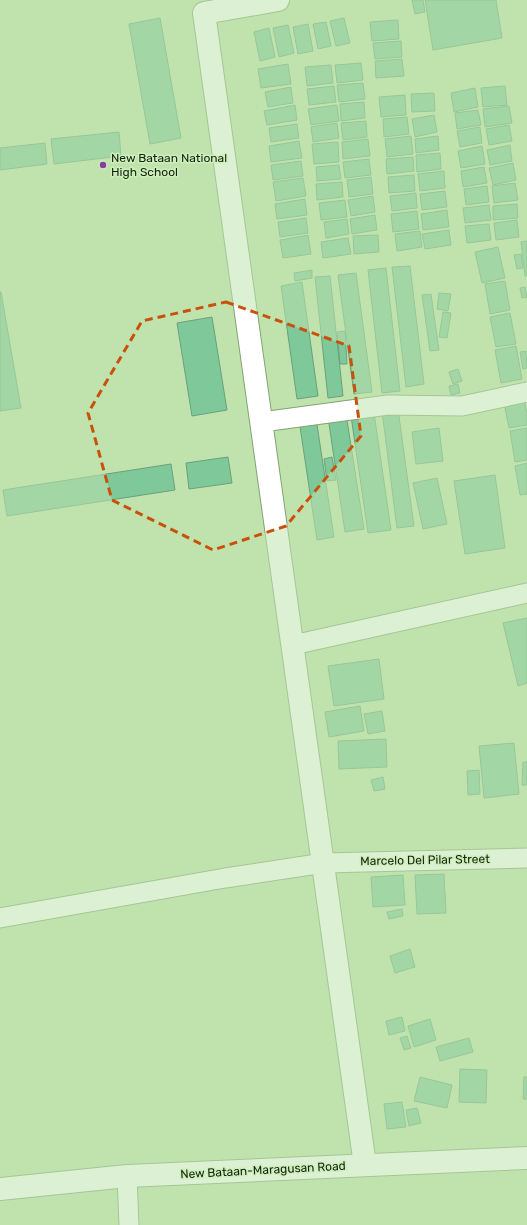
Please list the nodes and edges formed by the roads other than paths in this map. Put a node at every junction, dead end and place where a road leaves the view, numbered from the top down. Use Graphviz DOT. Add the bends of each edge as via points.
graph roads {
  1 [pos="278,0"];
  2 [pos="203,6"];
  3 [pos="527,392"];
  4 [pos="262,422"];
  5 [pos="527,593"];
  6 [pos="293,645"];
  7 [pos="527,858"];
  8 [pos="324,863"];
  9 [pos="0,918"];
  10 [pos="527,1158"];
  11 [pos="365,1165"];
  12 [pos="127,1176"];
  13 [pos="0,1189"];
  14 [pos="129,1225"];
  1 -- 2 [label="street"];
  2 -- 4 [label="street"];
  3 -- 4 [label="street" via="462,406 388,405"];
  4 -- 6 [label="street"];
  5 -- 6 [label="street"];
  6 -- 8 [label="street"];
  7 -- 8 [label="street, Marcelo Del Pilar Street"];
  8 -- 9 [label="street, Marcelo Del Pilar Street"];
  8 -- 11 [label="street"];
  10 -- 11 [label="street, New Bataan-Maragusan Road"];
  11 -- 12 [label="street, New Bataan-Maragusan Road"];
  12 -- 13 [label="street, New Bataan-Maragusan Road"];
  12 -- 14 [label="street"];
}
